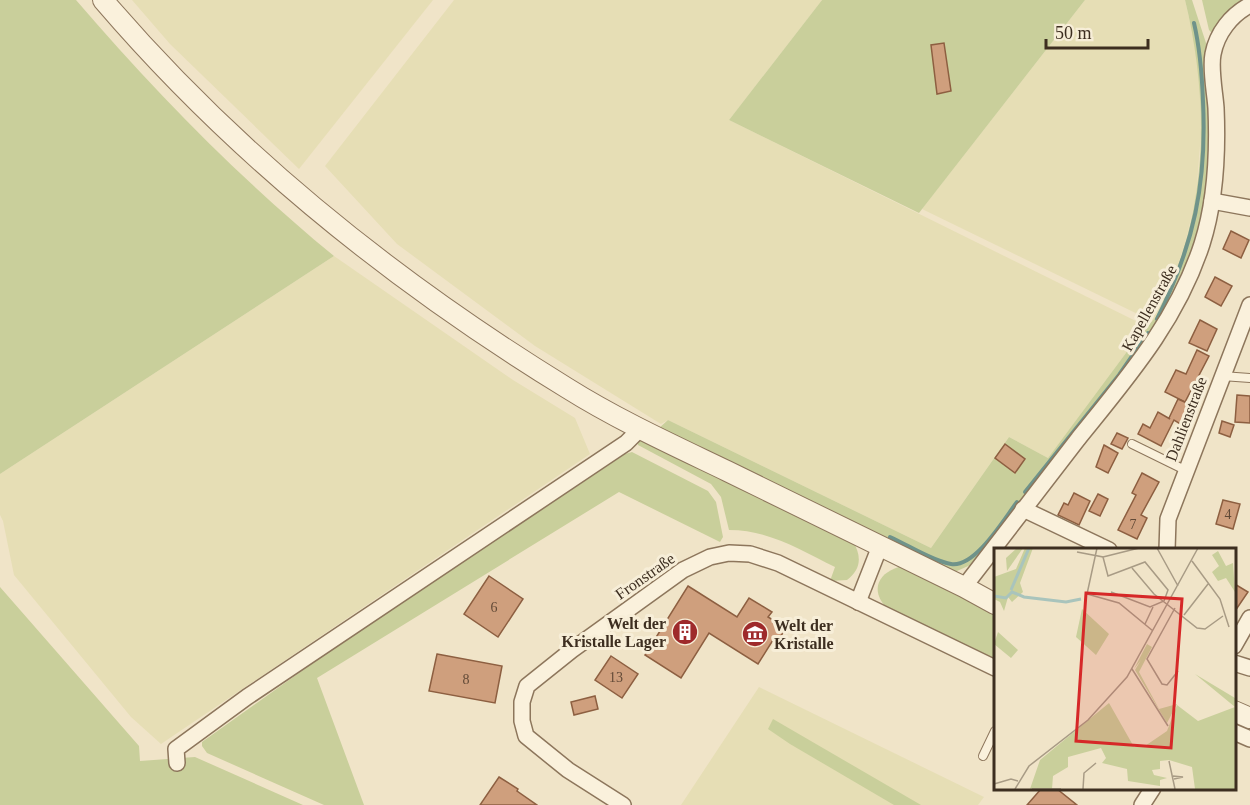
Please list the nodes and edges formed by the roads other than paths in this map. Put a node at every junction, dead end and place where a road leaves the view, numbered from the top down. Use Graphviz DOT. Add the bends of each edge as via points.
graph roads {
  1 [pos="103,0"];
  2 [pos="1250,5"];
  3 [pos="1212,201"];
  4 [pos="1250,208"];
  5 [pos="1250,305"];
  6 [pos="1222,376"];
  7 [pos="1250,378"];
  8 [pos="640,429"];
  9 [pos="1132,444"];
  10 [pos="1185,470"];
  11 [pos="1023,509"];
  12 [pos="880,546"];
  13 [pos="1105,548"];
  14 [pos="1167,548"];
  15 [pos="964,587"];
  16 [pos="858,602"];
  17 [pos="994,603"];
  18 [pos="1250,618"];
  19 [pos="1235,643"];
  20 [pos="1235,664"];
  21 [pos="994,668"];
  22 [pos="1250,668"];
  23 [pos="1235,712"];
  24 [pos="1250,718"];
  25 [pos="994,733"];
  26 [pos="1235,733"];
  27 [pos="1250,739"];
  28 [pos="984,756"];
  29 [pos="177,763"];
  30 [pos="1152,790"];
  31 [pos="623,805"];
  32 [pos="1142,805"];
  1 -- 8 [label="street" via="186,90 273,171 379,259 568,389"];
  2 -- 3 [label="street, Kapellenstraße" via="1231,18 1219,36 1213,56 1217,158"];
  3 -- 4 [label="street"];
  3 -- 11 [label="street, Kapellenstraße" via="1187,283 1161,331"];
  5 -- 6 [label="street, Dahlienstraße"];
  6 -- 7 [label="lane"];
  6 -- 10 [label="street, Dahlienstraße"];
  8 -- 12 [label="street"];
  8 -- 29 [label="street" via="626,443 187,739 176,749"];
  9 -- 10 [label="lane"];
  10 -- 14 [label="street, Dahlienstraße" via="1168,519"];
  11 -- 13 [label="street"];
  11 -- 15 [label="street, Kapellenstraße"];
  12 -- 15 [label="street"];
  12 -- 16 [label="street"];
  15 -- 17 [label="street"];
  16 -- 21 [label="street, Fronstraße"];
  16 -- 31 [label="street, Fronstraße" via="750,554 710,557 683,570 527,686 522,702 526,736 568,770"];
  18 -- 19 [label="street"];
  20 -- 22 [label="street"];
  23 -- 24 [label="street"];
  25 -- 28 [label="lane"];
  26 -- 27 [label="street"];
  30 -- 32 [label="street"];
}
